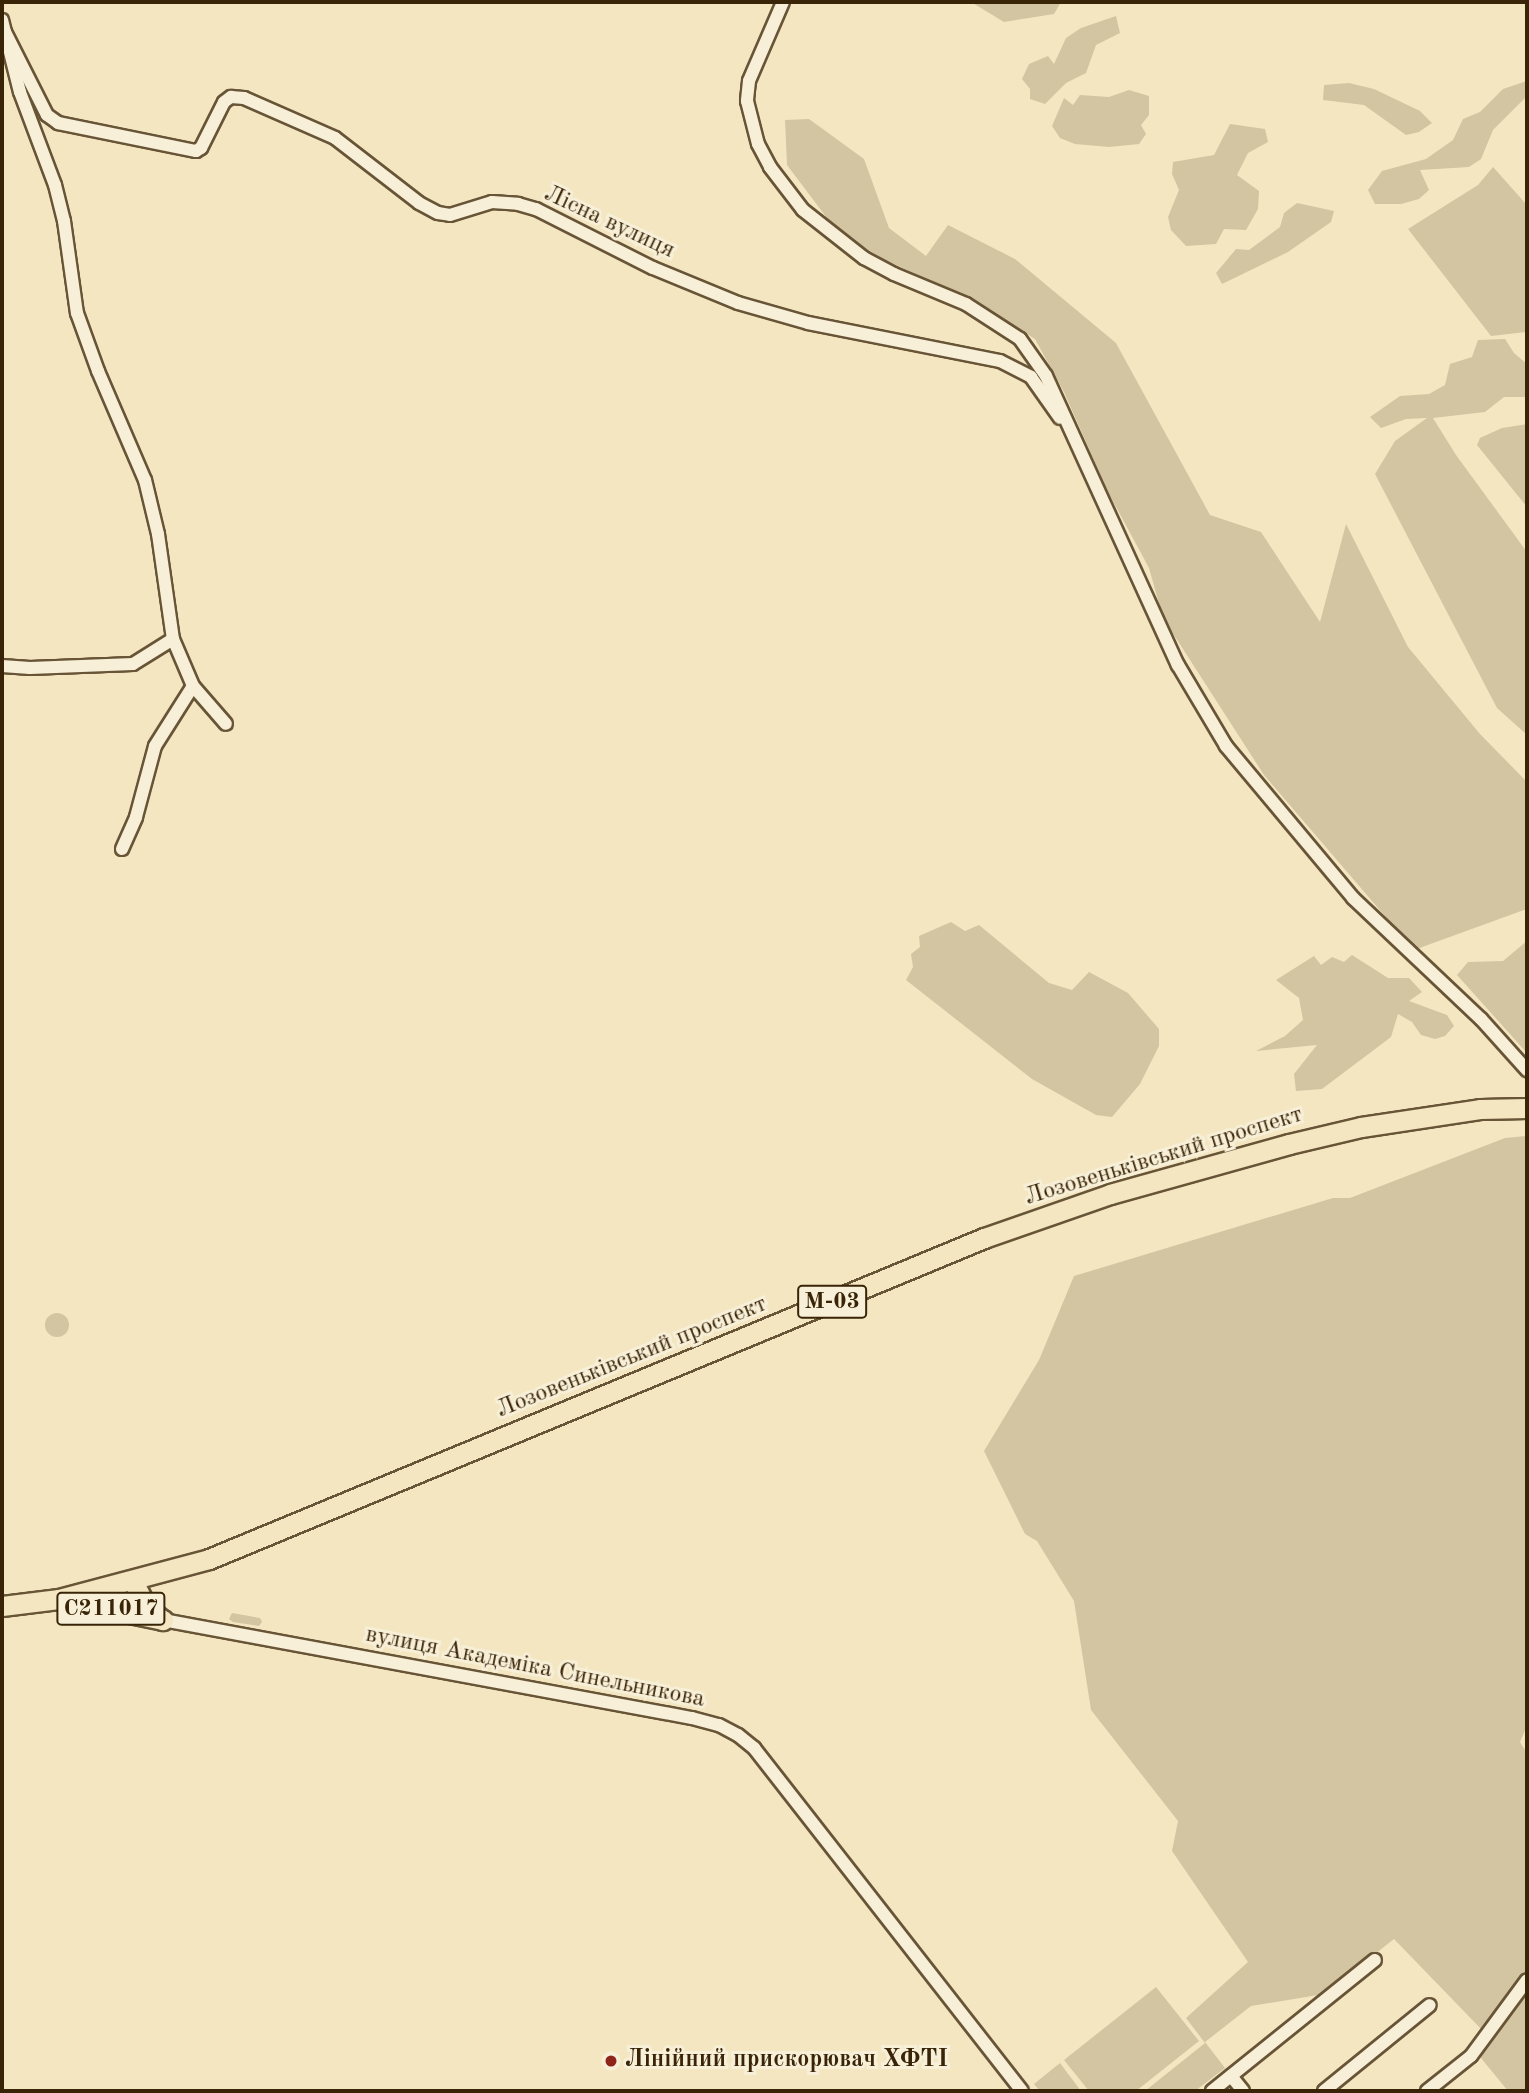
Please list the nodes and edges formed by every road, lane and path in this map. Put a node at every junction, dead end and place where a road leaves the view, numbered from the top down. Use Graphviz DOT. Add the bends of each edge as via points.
graph roads {
  1 [pos="783,2"];
  2 [pos="4,26"];
  3 [pos="1068,426"];
  4 [pos="173,639"];
  5 [pos="2,666"];
  6 [pos="193,686"];
  7 [pos="226,724"];
  8 [pos="122,849"];
  9 [pos="1527,1070"];
  10 [pos="1527,1108"];
  11 [pos="160,1574"];
  12 [pos="134,1581"];
  13 [pos="2,1598"];
  14 [pos="59,1599"];
  15 [pos="25,1604"];
  16 [pos="2,1606"];
  17 [pos="163,1620"];
  18 [pos="1375,1960"];
  19 [pos="1527,1980"];
  20 [pos="1430,2005"];
  21 [pos="1231,2076"];
  22 [pos="1022,2091"];
  23 [pos="1212,2091"];
  24 [pos="1243,2091"];
  25 [pos="1324,2091"];
  26 [pos="1427,2091"];
  1 -- 3 [label="street" via="749,81 747,101 758,144 770,167 803,210 834,236 894,274 966,304 1020,339 1046,376"];
  2 -- 3 [label="street, Лісна вулиця" via="47,115 58,123 196,151 224,102 231,97 244,98 335,138 419,203 438,212 450,215 492,202 536,209 653,268 738,303 808,323 1021,369"];
  2 -- 4 [label="street" via="20,92 61,209 77,313 145,480"];
  3 -- 9 [label="street" via="1178,665 1226,746 1353,898 1481,1019"];
  4 -- 5 [label="street" via="133,664"];
  4 -- 6 [label="street"];
  6 -- 7 [label="street"];
  6 -- 8 [label="street" via="155,746 136,817"];
  10 -- 11 [label="highway, Лозовеньківський проспект / М-03" via="1361,1127 1110,1194 984,1238 209,1559"];
  11 -- 12 [label="highway, Лозовеньківський проспект / М-03"];
  11 -- 17 [label="highway" via="152,1599"];
  12 -- 14 [label="highway, Лозовеньківський проспект / М-03"];
  12 -- 17 [label="highway" via="146,1607"];
  13 -- 15 [label="highway, С211017"];
  14 -- 15 [label="highway, Лозовеньківський проспект / М-03"];
  14 -- 17 [label="highway, С211017"];
  15 -- 16 [label="highway, Лозовеньківський проспект / М-03"];
  17 -- 22 [label="street, вулиця Академіка Синельникова / С211017" via="692,1718 738,1735 754,1748"];
  18 -- 21 [label="street"];
  19 -- 26 [label="street" via="1471,2056"];
  20 -- 25 [label="street"];
  21 -- 23 [label="street"];
  21 -- 24 [label="street"];
}
